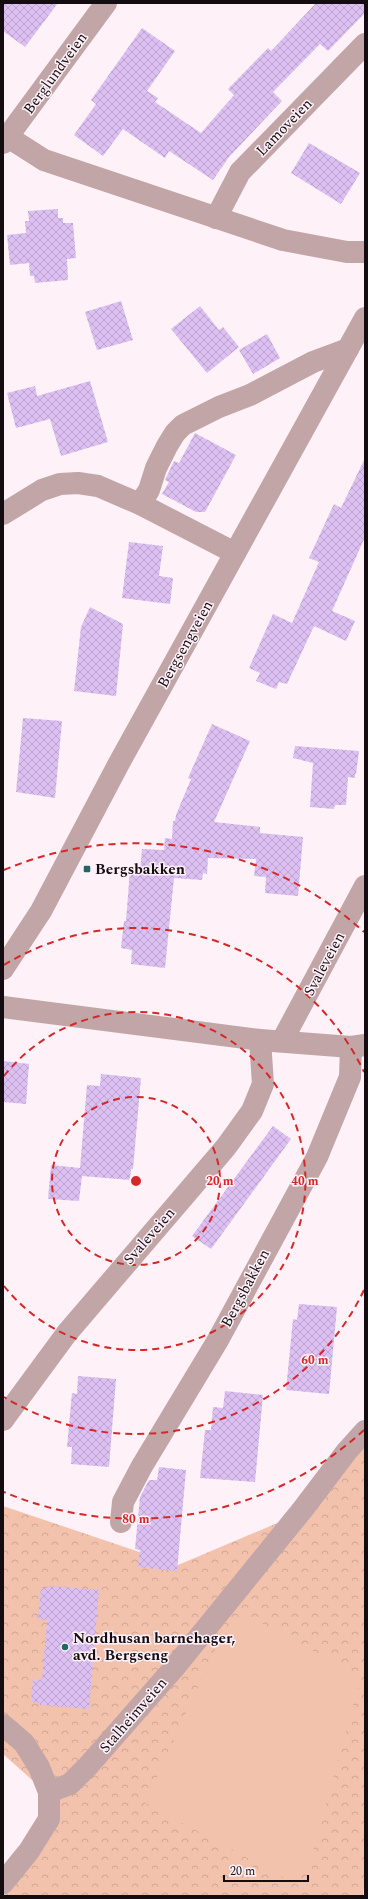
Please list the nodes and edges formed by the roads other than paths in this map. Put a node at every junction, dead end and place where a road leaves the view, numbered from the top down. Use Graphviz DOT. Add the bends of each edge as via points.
graph roads {
  1 [pos="106,3"];
  2 [pos="365,44"];
  3 [pos="5,140"];
  4 [pos="216,218"];
  5 [pos="365,252"];
  6 [pos="365,318"];
  7 [pos="348,349"];
  8 [pos="140,504"];
  9 [pos="3,514"];
  10 [pos="234,553"];
  11 [pos="365,886"];
  12 [pos="3,969"];
  13 [pos="3,1007"];
  14 [pos="260,1040"];
  15 [pos="282,1041"];
  16 [pos="358,1046"];
  17 [pos="3,1420"];
  18 [pos="365,1431"];
  19 [pos="121,1522"];
  20 [pos="3,1725"];
  21 [pos="49,1792"];
  22 [pos="3,1884"];
  1 -- 3 [label="street, Berglundveien"];
  2 -- 4 [label="street, Lamoveien" via="240,172"];
  3 -- 4 [label="street" via="44,160"];
  4 -- 5 [label="street" via="283,240 347,252"];
  6 -- 7 [label="street, Bergsengveien"];
  7 -- 8 [label="street" via="314,362 250,395 183,425 167,446 149,490"];
  7 -- 10 [label="street, Bergsengveien"];
  8 -- 9 [label="street" via="98,486 60,484 42,490"];
  8 -- 10 [label="street"];
  10 -- 12 [label="street, Bergsengveien" via="41,911"];
  11 -- 15 [label="street, Svaleveien"];
  13 -- 14 [label="street, Bergsbakken"];
  14 -- 15 [label="street, Bergsbakken"];
  14 -- 17 [label="street, Svaleveien" via="263,1084 252,1111 226,1147 67,1333"];
  15 -- 16 [label="street, Bergsbakken"];
  16 -- 19 [label="street, Bergsbakken" via="350,1077 317,1157 218,1340 123,1502"];
  18 -- 21 [label="street, Stalheimveien" via="174,1668 70,1784"];
  20 -- 21 [label="street" via="24,1743 39,1767"];
  21 -- 22 [label="street" via="49,1819"];
}
